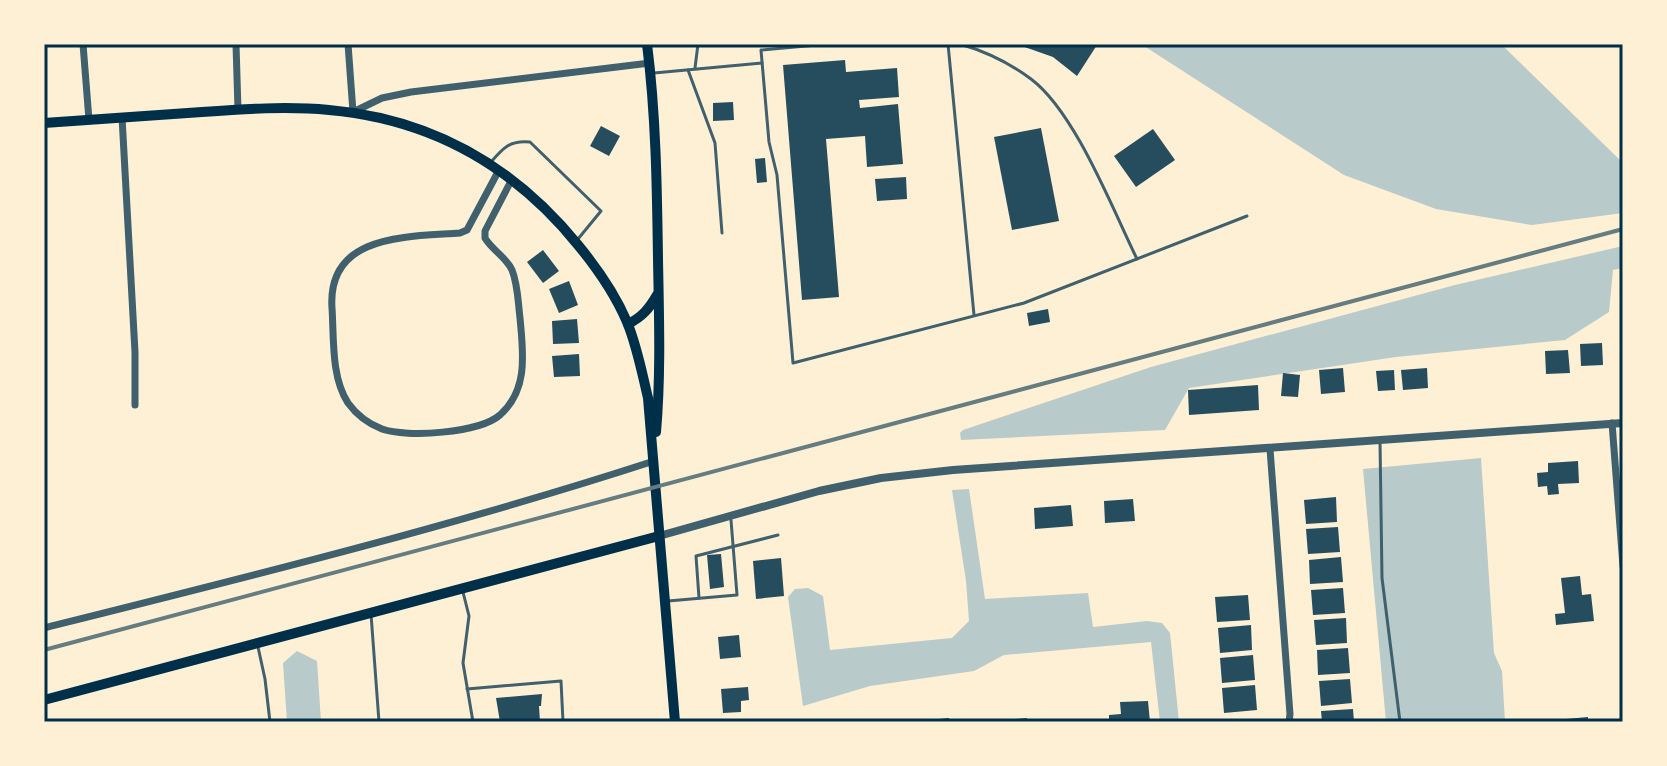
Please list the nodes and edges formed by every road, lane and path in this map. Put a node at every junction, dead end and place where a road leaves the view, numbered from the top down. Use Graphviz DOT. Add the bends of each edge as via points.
graph roads {
  1 [pos="83,44"];
  2 [pos="236,44"];
  3 [pos="348,44"];
  4 [pos="647,44"];
  5 [pos="698,44"];
  6 [pos="828,44"];
  7 [pos="948,44"];
  8 [pos="960,44"];
  9 [pos="763,63"];
  10 [pos="650,68"];
  11 [pos="695,69"];
  12 [pos="688,70"];
  13 [pos="238,110"];
  14 [pos="353,112"];
  15 [pos="122,117"];
  16 [pos="89,120"];
  17 [pos="44,123"];
  18 [pos="494,167"];
  19 [pos="512,179"];
  20 [pos="1247,216"];
  21 [pos="475,217"];
  22 [pos="489,224"];
  23 [pos="722,233"];
  24 [pos="575,242"];
  25 [pos="1137,259"];
  26 [pos="658,292"];
  27 [pos="974,315"];
  28 [pos="628,324"];
  29 [pos="135,405"];
  30 [pos="1612,423"];
  31 [pos="1623,423"];
  32 [pos="1380,441"];
  33 [pos="1270,449"];
  34 [pos="654,461"];
  35 [pos="730,516"];
  36 [pos="778,535"];
  37 [pos="659,536"];
  38 [pos="733,546"];
  39 [pos="1623,566"];
  40 [pos="462,588"];
  41 [pos="699,598"];
  42 [pos="664,601"];
  43 [pos="371,613"];
  44 [pos="44,628"];
  45 [pos="257,643"];
  46 [pos="467,689"];
  47 [pos="44,700"];
  48 [pos="270,722"];
  49 [pos="379,722"];
  50 [pos="473,722"];
  51 [pos="563,722"];
  52 [pos="675,722"];
  53 [pos="1289,722"];
  54 [pos="1400,722"];
  1 -- 16 [label="street"];
  2 -- 13 [label="street"];
  3 -- 14 [label="street"];
  4 -- 10 [label="main road"];
  5 -- 11 [label="lane"];
  6 -- 9 [label="lane" via="761,50"];
  7 -- 27 [label="lane"];
  8 -- 25 [label="lane" via="1032,80 1068,121"];
  9 -- 11 [label="lane"];
  9 -- 27 [label="lane" via="793,363"];
  10 -- 12 [label="lane"];
  10 -- 14 [label="street" via="411,92"];
  10 -- 26 [label="main road"];
  11 -- 12 [label="lane"];
  12 -- 23 [label="lane" via="715,143"];
  13 -- 14 [label="main road"];
  13 -- 15 [label="main road"];
  14 -- 18 [label="main road" via="409,125"];
  15 -- 16 [label="main road"];
  15 -- 29 [label="street"];
  16 -- 17 [label="main road"];
  18 -- 19 [label="main road"];
  18 -- 21 [label="street"];
  18 -- 24 [label="lane" via="505,145 530,142 601,211"];
  19 -- 22 [label="street"];
  19 -- 24 [label="main road"];
  20 -- 25 [label="lane"];
  21 -- 22 [label="street"];
  21 -- 22 [label="street" via="460,233 372,243 352,256 338,277 332,303 338,375 348,402 369,422 412,433 473,427 499,416 516,395 524,368 517,288 508,263 485,238"];
  24 -- 28 [label="main road"];
  25 -- 27 [label="lane" via="1024,303"];
  26 -- 28 [label="main road" via="650,308"];
  26 -- 34 [label="main road" via="661,377"];
  28 -- 34 [label="main road" via="648,398"];
  30 -- 31 [label="street"];
  30 -- 32 [label="street"];
  30 -- 39 [label="street"];
  32 -- 33 [label="street"];
  32 -- 54 [label="lane" via="1382,578"];
  33 -- 35 [label="street" via="1008,464 895,477"];
  33 -- 53 [label="street"];
  34 -- 37 [label="main road"];
  34 -- 44 [label="street" via="520,503"];
  35 -- 37 [label="street"];
  35 -- 38 [label="lane"];
  36 -- 38 [label="lane"];
  37 -- 40 [label="main road"];
  37 -- 42 [label="main road"];
  38 -- 41 [label="lane" via="696,556"];
  38 -- 41 [label="lane" via="737,595"];
  40 -- 43 [label="main road"];
  40 -- 46 [label="lane" via="469,616 463,663"];
  41 -- 42 [label="lane"];
  42 -- 52 [label="main road"];
  43 -- 45 [label="main road"];
  43 -- 49 [label="lane"];
  45 -- 47 [label="main road"];
  45 -- 48 [label="lane"];
  46 -- 50 [label="lane"];
  46 -- 51 [label="lane" via="561,681"];
}
